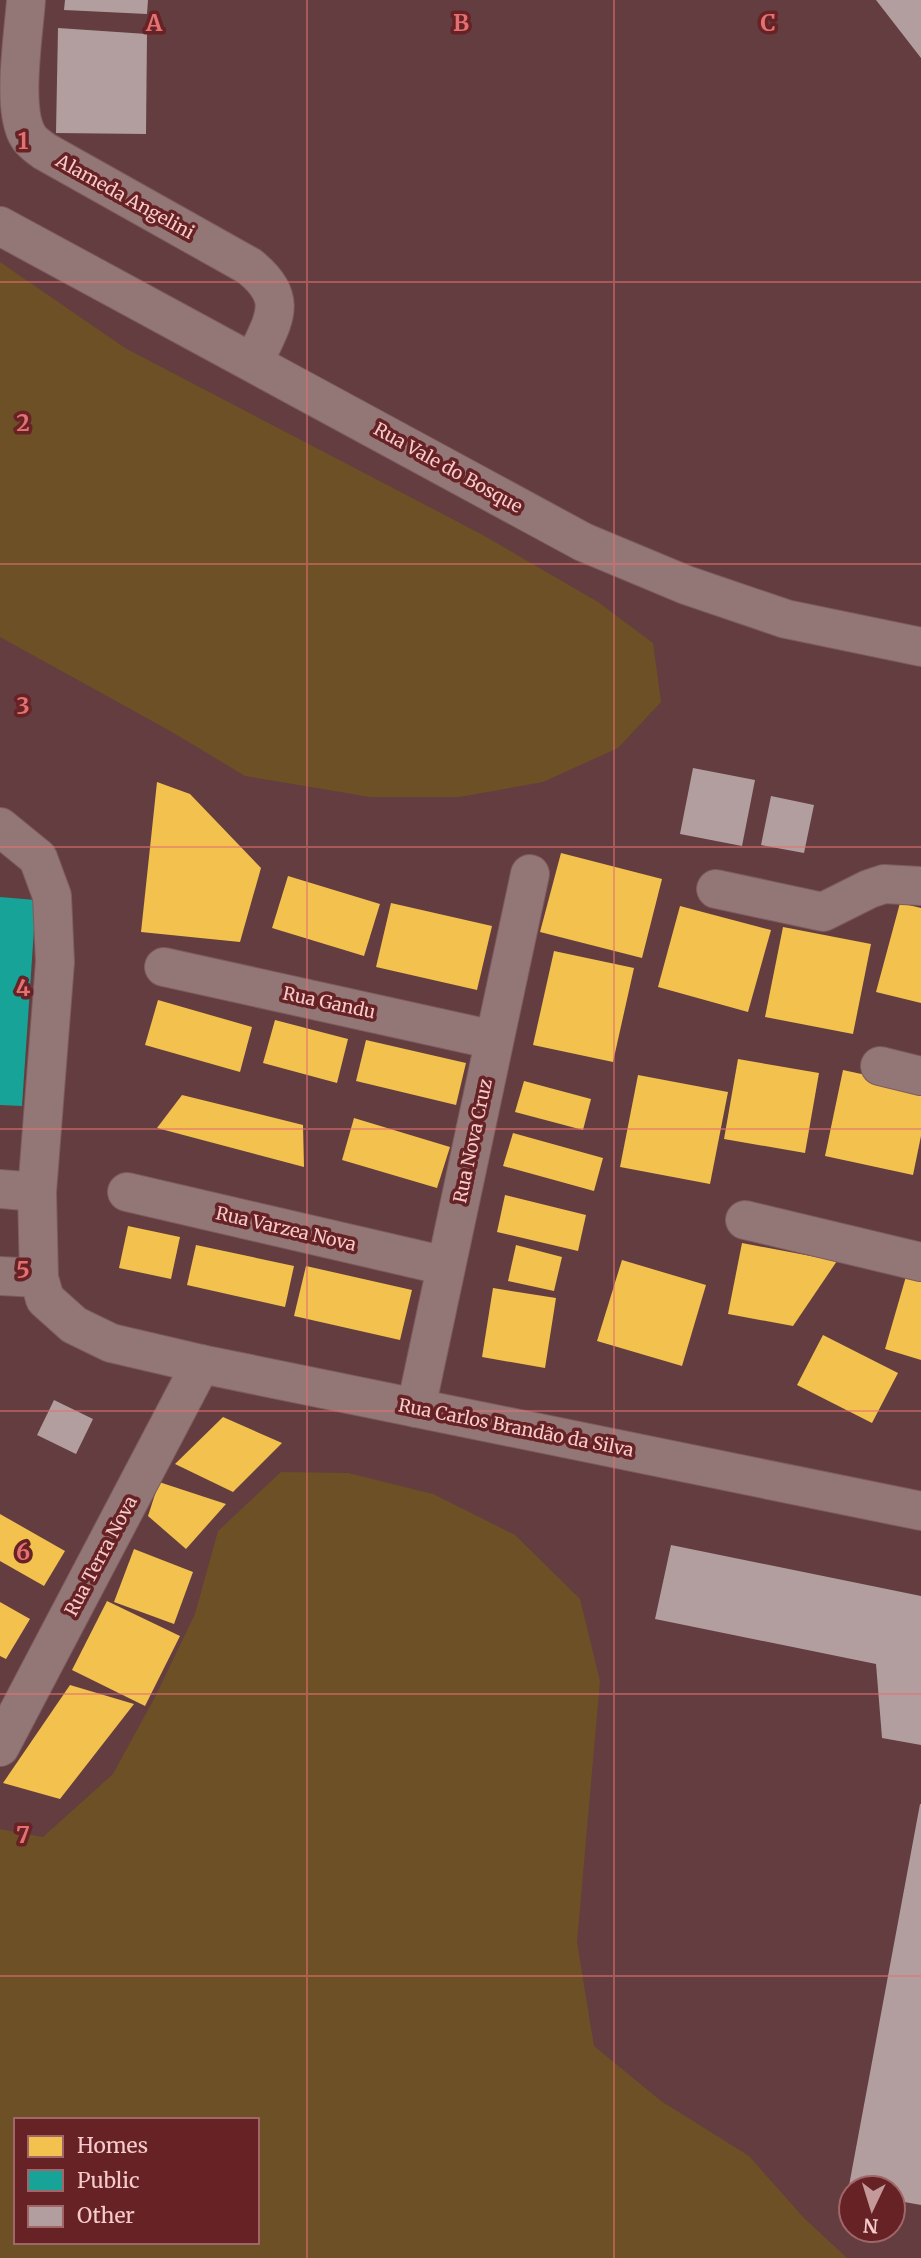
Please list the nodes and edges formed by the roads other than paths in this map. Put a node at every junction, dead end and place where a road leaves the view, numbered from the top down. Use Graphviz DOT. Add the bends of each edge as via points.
graph roads {
  1 [pos="26,0"];
  2 [pos="0,226"];
  3 [pos="254,362"];
  4 [pos="921,647"];
  5 [pos="0,827"];
  6 [pos="530,874"];
  7 [pos="921,886"];
  8 [pos="716,889"];
  9 [pos="164,967"];
  10 [pos="494,1040"];
  11 [pos="880,1066"];
  12 [pos="921,1076"];
  13 [pos="0,1189"];
  14 [pos="37,1192"];
  15 [pos="127,1192"];
  16 [pos="745,1220"];
  17 [pos="921,1262"];
  18 [pos="446,1266"];
  19 [pos="0,1276"];
  20 [pos="39,1278"];
  21 [pos="201,1364"];
  22 [pos="416,1408"];
  23 [pos="921,1511"];
  24 [pos="0,1747"];
  1 -- 3 [label="street, Alameda Angelini" via="19,96 28,136 44,151 250,266 265,279 275,296 274,316"];
  2 -- 3 [label="street, Rua Vale do Bosque"];
  3 -- 4 [label="street, Rua Vale do Bosque" via="583,542 686,585 786,619"];
  5 -- 14 [label="street" via="38,858 52,896 55,962"];
  6 -- 10 [label="street, Rua Nova Cruz"];
  7 -- 8 [label="street" via="884,884 823,912"];
  9 -- 10 [label="street, Rua Gandu"];
  10 -- 18 [label="street, Rua Nova Cruz"];
  11 -- 12 [label="street"];
  13 -- 14 [label="street"];
  14 -- 20 [label="street"];
  15 -- 18 [label="street, Rua Varzea Nova"];
  16 -- 17 [label="street"];
  18 -- 22 [label="street, Rua Nova Cruz"];
  19 -- 20 [label="street"];
  20 -- 21 [label="street, Rua Carlos Brandão da Silva" via="45,1299 75,1325 111,1343"];
  21 -- 22 [label="street, Rua Carlos Brandão da Silva"];
  21 -- 24 [label="street, Rua Terra Nova"];
  22 -- 23 [label="street, Rua Carlos Brandão da Silva"];
}
